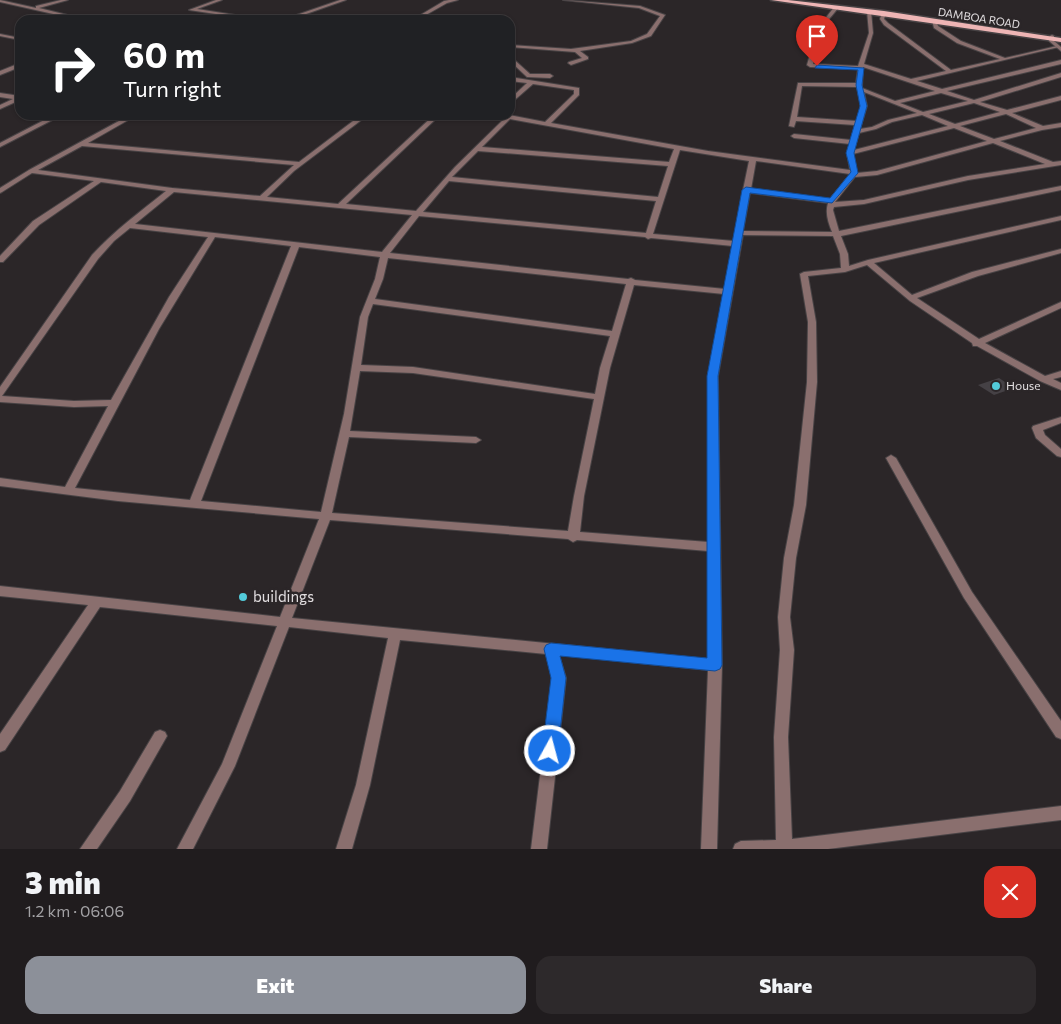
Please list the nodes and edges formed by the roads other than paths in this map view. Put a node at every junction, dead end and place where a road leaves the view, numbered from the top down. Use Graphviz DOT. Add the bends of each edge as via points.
graph roads {
  1 [pos="0,0"];
  2 [pos="66,0"];
  3 [pos="220,0"];
  4 [pos="344,0"];
  5 [pos="439,0"];
  6 [pos="456,0"];
  7 [pos="565,0"];
  8 [pos="634,0"];
  9 [pos="774,0"];
  10 [pos="790,0"];
  11 [pos="446,2"];
  12 [pos="629,6"];
  13 [pos="837,7"];
  14 [pos="34,8"];
  15 [pos="869,12"];
  16 [pos="884,14"];
  17 [pos="64,15"];
  18 [pos="228,15"];
  19 [pos="299,15"];
  20 [pos="423,15"];
  21 [pos="934,21"];
  22 [pos="0,36"];
  23 [pos="15,38"];
  24 [pos="1052,38"];
  25 [pos="1061,39"];
  26 [pos="546,41"];
  27 [pos="515,47"];
  28 [pos="519,47"];
  29 [pos="1059,48"];
  30 [pos="538,49"];
  31 [pos="515,50"];
  32 [pos="576,51"];
  33 [pos="1006,58"];
  34 [pos="1061,62"];
  35 [pos="515,63"];
  36 [pos="571,63"];
  37 [pos="861,66"];
  38 [pos="0,67"];
  39 [pos="15,67"];
  40 [pos="10,69"];
  41 [pos="950,72"];
  42 [pos="0,73"];
  43 [pos="1061,75"];
  44 [pos="550,76"];
  45 [pos="515,80"];
  46 [pos="910,81"];
  47 [pos="532,82"];
  48 [pos="860,87"];
  49 [pos="942,91"];
  50 [pos="0,96"];
  51 [pos="515,97"];
  52 [pos="15,98"];
  53 [pos="1061,98"];
  54 [pos="15,100"];
  55 [pos="896,102"];
  56 [pos="973,102"];
  57 [pos="0,107"];
  58 [pos="1006,112"];
  59 [pos="924,113"];
  60 [pos="515,118"];
  61 [pos="49,120"];
  62 [pos="125,120"];
  63 [pos="358,120"];
  64 [pos="432,120"];
  65 [pos="501,120"];
  66 [pos="547,123"];
  67 [pos="860,123"];
  68 [pos="1061,125"];
  69 [pos="955,126"];
  70 [pos="1042,128"];
  71 [pos="855,132"];
  72 [pos="794,136"];
  73 [pos="993,141"];
  74 [pos="852,142"];
  75 [pos="80,144"];
  76 [pos="0,145"];
  77 [pos="677,148"];
  78 [pos="477,149"];
  79 [pos="850,153"];
  80 [pos="753,160"];
  81 [pos="301,164"];
  82 [pos="671,164"];
  83 [pos="1059,165"];
  84 [pos="31,171"];
  85 [pos="854,174"];
  86 [pos="448,179"];
  87 [pos="99,181"];
  88 [pos="1061,188"];
  89 [pos="172,190"];
  90 [pos="746,190"];
  91 [pos="0,191"];
  92 [pos="262,198"];
  93 [pos="660,199"];
  94 [pos="831,203"];
  95 [pos="340,206"];
  96 [pos="418,214"];
  97 [pos="1061,218"];
  98 [pos="127,225"];
  99 [pos="740,233"];
  100 [pos="213,234"];
  101 [pos="837,234"];
  102 [pos="648,237"];
  103 [pos="296,244"];
  104 [pos="737,244"];
  105 [pos="1061,251"];
  106 [pos="385,254"];
  107 [pos="0,260"];
  108 [pos="868,262"];
  109 [pos="845,270"];
  110 [pos="631,280"];
  111 [pos="728,292"];
  112 [pos="913,297"];
  113 [pos="370,300"];
  114 [pos="1061,305"];
  115 [pos="614,334"];
  116 [pos="976,344"];
  117 [pos="356,368"];
  118 [pos="1061,374"];
  119 [pos="1043,379"];
  120 [pos="1061,388"];
  121 [pos="0,394"];
  122 [pos="599,397"];
  123 [pos="0,399"];
  124 [pos="113,403"];
  125 [pos="1061,420"];
  126 [pos="344,434"];
  127 [pos="476,440"];
  128 [pos="1061,454"];
  129 [pos="891,458"];
  130 [pos="0,482"];
  131 [pos="68,491"];
  132 [pos="194,504"];
  133 [pos="326,516"];
  134 [pos="573,538"];
  135 [pos="713,547"];
  136 [pos="0,591"];
  137 [pos="97,601"];
  138 [pos="286,621"];
  139 [pos="395,634"];
  140 [pos="551,649"];
  141 [pos="715,665"];
  142 [pos="1061,732"];
  143 [pos="160,736"];
  144 [pos="0,746"];
  145 [pos="1061,813"];
  146 [pos="784,847"];
  147 [pos="88,849"];
  148 [pos="185,849"];
  149 [pos="344,849"];
  150 [pos="539,849"];
  151 [pos="709,849"];
  152 [pos="741,849"];
  1 -- 14 [label="street"];
  2 -- 14 [label="street"];
  3 -- 18 [label="street" via="191,10"];
  4 -- 19 [label="street"];
  5 -- 11 [label="street"];
  6 -- 11 [label="street"];
  7 -- 12 [label="street"];
  8 -- 12 [label="street"];
  9 -- 13 [label="main road, DAMBOA ROAD"];
  10 -- 24 [label="main road, DAMBOA ROAD"];
  11 -- 20 [label="street"];
  12 -- 32 [label="street" via="660,12 663,19 649,35 639,40"];
  13 -- 15 [label="main road, DAMBOA ROAD"];
  13 -- 37 [label="street" via="819,29 810,65"];
  14 -- 17 [label="street"];
  15 -- 16 [label="main road, DAMBOA ROAD"];
  15 -- 37 [label="street" via="871,33"];
  16 -- 21 [label="main road, DAMBOA ROAD"];
  16 -- 41 [label="street" via="882,20 886,24"];
  21 -- 24 [label="main road, DAMBOA ROAD"];
  21 -- 33 [label="street" via="936,27 959,42"];
  22 -- 23 [label="street"];
  24 -- 25 [label="main road, DAMBOA ROAD"];
  24 -- 29 [label="street" via="1051,41"];
  26 -- 30 [label="street"];
  27 -- 28 [label="street"];
  28 -- 30 [label="street"];
  28 -- 31 [label="street"];
  29 -- 33 [label="street"];
  30 -- 32 [label="street"];
  32 -- 36 [label="street" via="586,58"];
  33 -- 41 [label="street"];
  34 -- 49 [label="street"];
  35 -- 44 [label="street" via="529,76"];
  37 -- 46 [label="street"];
  37 -- 48 [label="street"];
  38 -- 40 [label="street"];
  39 -- 40 [label="street"];
  40 -- 42 [label="street"];
  41 -- 46 [label="street"];
  43 -- 56 [label="street"];
  45 -- 47 [label="street"];
  46 -- 49 [label="street"];
  47 -- 51 [label="street"];
  47 -- 66 [label="street" via="570,86 578,90"];
  48 -- 55 [label="street"];
  48 -- 67 [label="street" via="864,106"];
  48 -- 67 [label="street" via="800,84 792,122"];
  49 -- 55 [label="street"];
  49 -- 56 [label="street"];
  50 -- 52 [label="street"];
  53 -- 58 [label="street"];
  54 -- 57 [label="street"];
  55 -- 59 [label="street"];
  56 -- 58 [label="street"];
  56 -- 59 [label="street"];
  58 -- 69 [label="street"];
  58 -- 70 [label="street"];
  59 -- 69 [label="street"];
  59 -- 71 [label="street"];
  60 -- 66 [label="street"];
  61 -- 76 [label="street"];
  62 -- 75 [label="street"];
  63 -- 81 [label="street"];
  64 -- 95 [label="street"];
  65 -- 78 [label="street"];
  66 -- 77 [label="street"];
  67 -- 71 [label="street"];
  68 -- 70 [label="street"];
  69 -- 73 [label="street"];
  69 -- 79 [label="street"];
  70 -- 73 [label="street"];
  71 -- 74 [label="street"];
  72 -- 74 [label="street"];
  73 -- 83 [label="street"];
  73 -- 85 [label="street" via="877,174"];
  74 -- 79 [label="street"];
  75 -- 81 [label="street"];
  75 -- 84 [label="street"];
  77 -- 80 [label="street"];
  77 -- 82 [label="street"];
  78 -- 82 [label="street"];
  78 -- 86 [label="street"];
  79 -- 85 [label="street"];
  80 -- 85 [label="street"];
  80 -- 90 [label="street"];
  81 -- 92 [label="street"];
  82 -- 93 [label="street"];
  83 -- 94 [label="street" via="968,178 864,202"];
  84 -- 87 [label="street"];
  84 -- 91 [label="street"];
  85 -- 94 [label="street"];
  86 -- 93 [label="street"];
  86 -- 96 [label="street"];
  87 -- 89 [label="street"];
  87 -- 107 [label="street" via="36,223"];
  88 -- 101 [label="street"];
  89 -- 92 [label="street"];
  89 -- 98 [label="street"];
  90 -- 94 [label="street"];
  90 -- 99 [label="street"];
  92 -- 95 [label="street"];
  93 -- 102 [label="street"];
  94 -- 101 [label="street" via="830,215"];
  95 -- 96 [label="street"];
  96 -- 102 [label="street"];
  96 -- 106 [label="street"];
  97 -- 108 [label="street"];
  98 -- 100 [label="street"];
  98 -- 121 [label="street" via="95,257"];
  99 -- 101 [label="street"];
  99 -- 104 [label="street"];
  100 -- 103 [label="street"];
  100 -- 124 [label="street"];
  101 -- 109 [label="street"];
  102 -- 104 [label="street"];
  103 -- 106 [label="street"];
  103 -- 132 [label="street"];
  104 -- 111 [label="street"];
  105 -- 112 [label="street" via="975,274"];
  106 -- 110 [label="street"];
  106 -- 113 [label="street"];
  108 -- 109 [label="street"];
  108 -- 112 [label="street"];
  109 -- 146 [label="street" via="804,274 812,322 812,382 800,505 784,618 787,650 781,737"];
  110 -- 111 [label="street"];
  110 -- 115 [label="street"];
  111 -- 135 [label="street" via="712,376"];
  112 -- 116 [label="street"];
  113 -- 115 [label="street"];
  113 -- 117 [label="street"];
  114 -- 116 [label="street"];
  115 -- 122 [label="street"];
  116 -- 119 [label="street"];
  117 -- 122 [label="street" via="413,370"];
  117 -- 126 [label="street"];
  118 -- 119 [label="street"];
  119 -- 120 [label="street"];
  122 -- 134 [label="street"];
  123 -- 124 [label="street"];
  124 -- 131 [label="street"];
  125 -- 128 [label="street" via="1036,428 1040,436"];
  126 -- 127 [label="street"];
  126 -- 133 [label="street"];
  129 -- 142 [label="street" via="968,595"];
  130 -- 131 [label="street"];
  131 -- 132 [label="street"];
  132 -- 133 [label="street"];
  133 -- 134 [label="street"];
  133 -- 138 [label="street"];
  134 -- 135 [label="street"];
  135 -- 141 [label="street"];
  136 -- 137 [label="street"];
  137 -- 138 [label="street"];
  137 -- 144 [label="street"];
  138 -- 139 [label="street"];
  138 -- 148 [label="street" via="228,766"];
  139 -- 140 [label="street"];
  139 -- 149 [label="street" via="363,785"];
  140 -- 141 [label="street"];
  140 -- 150 [label="street" via="559,678"];
  141 -- 151 [label="street"];
  143 -- 147 [label="street" via="125,796"];
  145 -- 146 [label="street"];
  146 -- 152 [label="street"];
}
